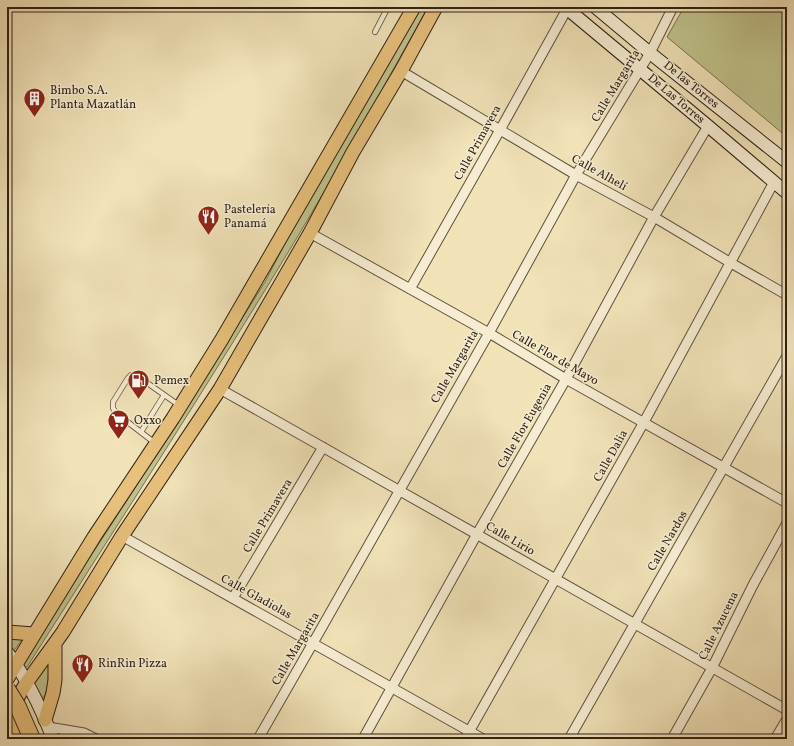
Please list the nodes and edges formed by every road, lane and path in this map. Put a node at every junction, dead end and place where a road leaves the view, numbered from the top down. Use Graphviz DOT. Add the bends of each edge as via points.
graph roads {
  1 [pos="388,7"];
  2 [pos="414,7"];
  3 [pos="436,7"];
  4 [pos="595,7"];
  5 [pos="673,7"];
  6 [pos="566,8"];
  7 [pos="375,32"];
  8 [pos="650,53"];
  9 [pos="640,69"];
  10 [pos="401,71"];
  11 [pos="708,126"];
  12 [pos="500,130"];
  13 [pos="787,162"];
  14 [pos="576,175"];
  15 [pos="774,182"];
  16 [pos="787,193"];
  17 [pos="654,217"];
  18 [pos="310,233"];
  19 [pos="731,263"];
  20 [pos="410,289"];
  21 [pos="787,295"];
  22 [pos="489,333"];
  23 [pos="787,356"];
  24 [pos="566,379"];
  25 [pos="220,389"];
  26 [pos="164,395"];
  27 [pos="180,406"];
  28 [pos="644,422"];
  29 [pos="141,432"];
  30 [pos="156,444"];
  31 [pos="323,447"];
  32 [pos="724,467"];
  33 [pos="400,490"];
  34 [pos="787,503"];
  35 [pos="787,523"];
  36 [pos="477,534"];
  37 [pos="122,536"];
  38 [pos="556,579"];
  39 [pos="233,598"];
  40 [pos="634,624"];
  41 [pos="7,632"];
  42 [pos="34,634"];
  43 [pos="55,643"];
  44 [pos="313,643"];
  45 [pos="7,652"];
  46 [pos="16,664"];
  47 [pos="712,668"];
  48 [pos="7,680"];
  49 [pos="27,682"];
  50 [pos="392,688"];
  51 [pos="7,689"];
  52 [pos="787,710"];
  53 [pos="7,715"];
  54 [pos="7,719"];
  55 [pos="787,719"];
  56 [pos="46,724"];
  57 [pos="467,735"];
  58 [pos="17,739"];
  59 [pos="32,739"];
  60 [pos="52,739"];
  61 [pos="96,739"];
  62 [pos="258,739"];
  63 [pos="363,739"];
  64 [pos="483,739"];
  65 [pos="569,739"];
  66 [pos="672,739"];
  67 [pos="775,739"];
  1 -- 7 [label="lane"];
  2 -- 27 [label="main road" via="222,339"];
  3 -- 10 [label="main road"];
  4 -- 8 [label="street, De las Torres"];
  5 -- 8 [label="street, Calle Margarita"];
  6 -- 9 [label="street, De Las Torres"];
  6 -- 12 [label="street, Calle Primavera"];
  8 -- 9 [label="street, Calle Margarita"];
  8 -- 13 [label="street, De las Torres"];
  9 -- 11 [label="street, De Las Torres"];
  9 -- 14 [label="street, Calle Margarita"];
  10 -- 12 [label="street, Calle Alhelí"];
  10 -- 18 [label="main road" via="353,152"];
  11 -- 15 [label="street, De Las Torres"];
  11 -- 17 [label="street, Calle Flor Eugenia"];
  12 -- 14 [label="street, Calle Alhelí"];
  12 -- 20 [label="street, Calle Primavera"];
  14 -- 17 [label="street, Calle Alhelí"];
  14 -- 22 [label="street, Calle Margarita"];
  15 -- 16 [label="street, De Las Torres"];
  15 -- 19 [label="street, Calle Dalia"];
  17 -- 19 [label="street, Calle Alhelí"];
  17 -- 24 [label="street, Calle Flor Eugenia"];
  18 -- 20 [label="street, Calle Flor de Mayo"];
  18 -- 25 [label="main road"];
  19 -- 21 [label="street, Calle Alhelí"];
  19 -- 28 [label="street, Calle Dalia"];
  20 -- 22 [label="street, Calle Flor de Mayo"];
  22 -- 24 [label="street, Calle Flor de Mayo"];
  22 -- 33 [label="street, Calle Margarita"];
  23 -- 32 [label="street, Calle Nardos"];
  24 -- 28 [label="street, Calle Flor de Mayo"];
  24 -- 36 [label="street, Calle Flor Eugenia"];
  25 -- 31 [label="street, Calle Lirio"];
  25 -- 37 [label="main road"];
  26 -- 27 [label="lane"];
  26 -- 29 [label="lane"];
  26 -- 29 [label="lane" via="136,376 131,376 113,402 116,413"];
  27 -- 30 [label="main road"];
  28 -- 32 [label="street, Calle Flor de Mayo"];
  28 -- 38 [label="street, Calle Dalia"];
  29 -- 30 [label="lane"];
  30 -- 42 [label="main road"];
  31 -- 33 [label="street, Calle Lirio"];
  31 -- 39 [label="street, Calle Primavera"];
  32 -- 34 [label="street, Calle Flor de Mayo"];
  32 -- 40 [label="street, Calle Nardos"];
  33 -- 36 [label="street, Calle Lirio"];
  33 -- 44 [label="street, Calle Margarita"];
  35 -- 47 [label="street, Calle Azucena"];
  36 -- 38 [label="street, Calle Lirio"];
  36 -- 50 [label="street, Calle Flor Eugenia"];
  37 -- 39 [label="street, Calle Gladiolas"];
  37 -- 43 [label="main road"];
  38 -- 40 [label="street, Calle Lirio"];
  38 -- 57 [label="street, Calle Dalia"];
  39 -- 44 [label="street, Calle Gladiolas"];
  40 -- 47 [label="street, Calle Lirio"];
  40 -- 65 [label="street, Calle Nardos"];
  41 -- 42 [label="main road"];
  42 -- 46 [label="main road"];
  43 -- 49 [label="main road"];
  43 -- 56 [label="main road" via="55,680"];
  44 -- 50 [label="street, Calle Gladiolas"];
  44 -- 62 [label="street, Calle Margarita"];
  45 -- 46 [label="street"];
  46 -- 48 [label="main road"];
  46 -- 49 [label="street"];
  47 -- 52 [label="street, Calle Lirio"];
  47 -- 66 [label="street, Calle Azucena"];
  49 -- 53 [label="main road"];
  49 -- 56 [label="street"];
  50 -- 57 [label="street, Calle Gladiolas"];
  50 -- 63 [label="street, Calle Flor Eugenia"];
  51 -- 59 [label="highway, bridge"];
  54 -- 58 [label="highway"];
  55 -- 67 [label="street"];
  56 -- 60 [label="street"];
  56 -- 61 [label="street" via="84,733"];
  57 -- 64 [label="street, Calle Gladiolas"];
}
